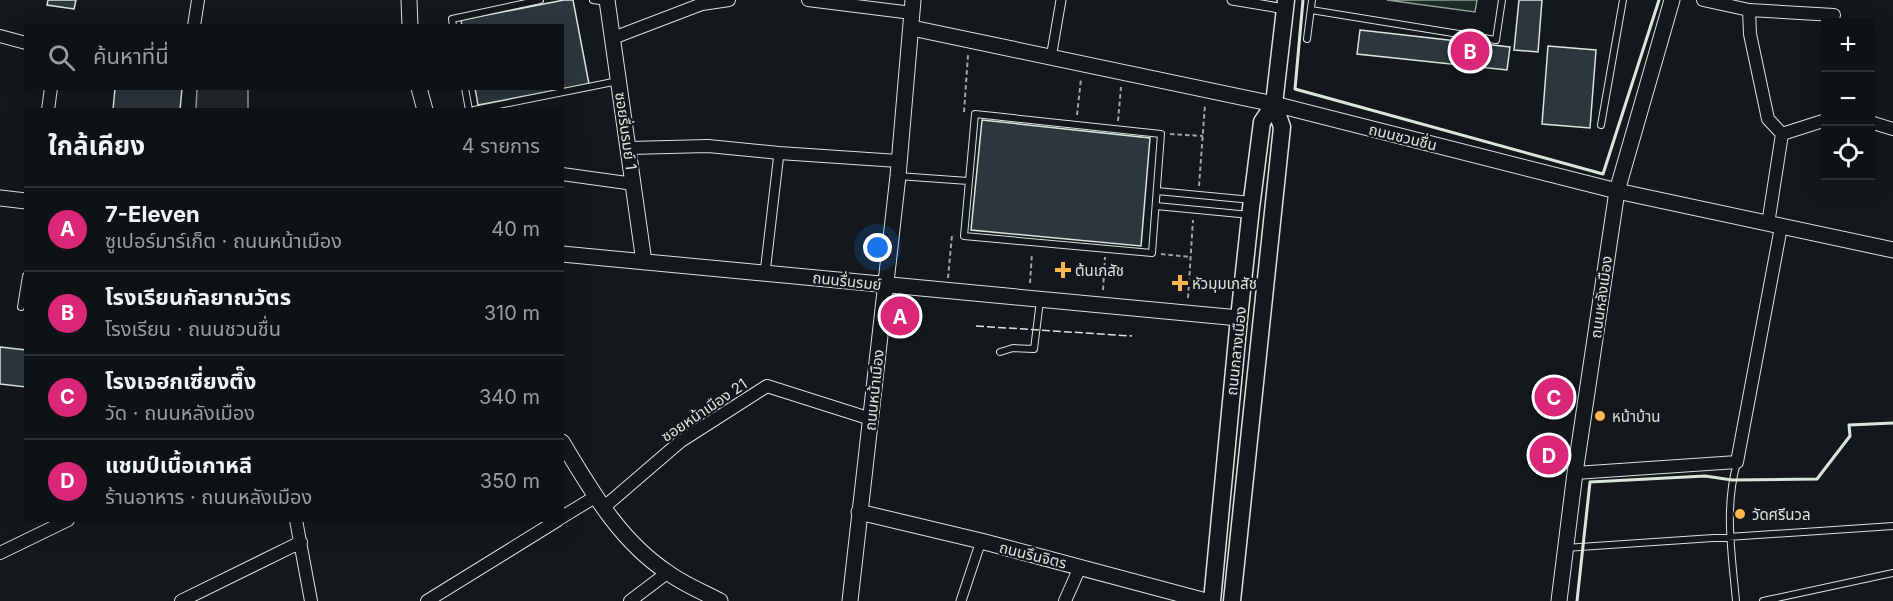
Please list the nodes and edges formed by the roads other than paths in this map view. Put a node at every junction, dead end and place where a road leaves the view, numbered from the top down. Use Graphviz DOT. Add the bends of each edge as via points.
graph roads {
  1 [pos="198,0"];
  2 [pos="410,0"];
  3 [pos="540,0"];
  4 [pos="729,0"];
  5 [pos="808,0"];
  6 [pos="1061,0"];
  7 [pos="1232,0"];
  8 [pos="1312,0"];
  9 [pos="1502,0"];
  10 [pos="1623,0"];
  11 [pos="1672,0"];
  12 [pos="1703,0"];
  13 [pos="603,1"];
  14 [pos="1285,5"];
  15 [pos="1311,10"];
  16 [pos="1749,10"];
  17 [pos="912,14"];
  18 [pos="1834,15"];
  19 [pos="194,24"];
  20 [pos="410,24"];
  21 [pos="453,24"];
  22 [pos="0,36"];
  23 [pos="612,38"];
  24 [pos="1307,39"];
  25 [pos="24,42"];
  26 [pos="1051,58"];
  27 [pos="619,80"];
  28 [pos="51,90"];
  29 [pos="420,90"];
  30 [pos="465,90"];
  31 [pos="1274,104"];
  32 [pos="48,108"];
  33 [pos="424,108"];
  34 [pos="469,108"];
  35 [pos="484,108"];
  36 [pos="1821,122"];
  37 [pos="1875,124"];
  38 [pos="1602,125"];
  39 [pos="1893,129"];
  40 [pos="1782,134"];
  41 [pos="629,148"];
  42 [pos="779,153"];
  43 [pos="898,168"];
  44 [pos="564,174"];
  45 [pos="968,181"];
  46 [pos="634,184"];
  47 [pos="1157,191"];
  48 [pos="1617,191"];
  49 [pos="0,198"];
  50 [pos="24,201"];
  51 [pos="1156,207"];
  52 [pos="1252,208"];
  53 [pos="1774,225"];
  54 [pos="1893,250"];
  55 [pos="564,254"];
  56 [pos="644,262"];
  57 [pos="765,273"];
  58 [pos="885,285"];
  59 [pos="24,288"];
  60 [pos="1034,298"];
  61 [pos="21,307"];
  62 [pos="1239,318"];
  63 [pos="1261,321"];
  64 [pos="1000,352"];
  65 [pos="871,419"];
  66 [pos="564,445"];
  67 [pos="1737,462"];
  68 [pos="1575,473"];
  69 [pos="599,503"];
  70 [pos="859,512"];
  71 [pos="564,517"];
  72 [pos="64,522"];
  73 [pos="296,522"];
  74 [pos="555,522"];
  75 [pos="1893,527"];
  76 [pos="1730,535"];
  77 [pos="981,541"];
  78 [pos="301,542"];
  79 [pos="1564,548"];
  80 [pos="0,553"];
  81 [pos="1080,567"];
  82 [pos="667,573"];
  83 [pos="1893,573"];
  84 [pos="181,601"];
  85 [pos="311,601"];
  86 [pos="427,601"];
  87 [pos="630,601"];
  88 [pos="720,601"];
  89 [pos="850,601"];
  90 [pos="960,601"];
  91 [pos="1065,601"];
  92 [pos="1206,601"];
  93 [pos="1212,601"];
  94 [pos="1232,601"];
  95 [pos="1559,601"];
  96 [pos="1736,601"];
  97 [pos="1763,601"];
  1 -- 19 [label="street"];
  2 -- 20 [label="street"];
  3 -- 21 [label="lane" via="452,19"];
  4 -- 23 [label="street" via="702,4"];
  5 -- 17 [label="street"];
  6 -- 26 [label="street"];
  7 -- 14 [label="street"];
  8 -- 15 [label="lane"];
  9 -- 15 [label="lane" via="1496,40"];
  10 -- 38 [label="lane"];
  11 -- 48 [label="street, ถนนหลังเมือง"];
  12 -- 16 [label="street"];
  13 -- 23 [label="street, ซอยรื่นรมย์ 1"];
  14 -- 31 [label="main road, ถนนกลางเมือง"];
  15 -- 24 [label="lane"];
  16 -- 18 [label="street"];
  16 -- 40 [label="street" via="1750,34 1768,119"];
  17 -- 26 [label="street, ถนนชวนชื่น" via="969,40"];
  17 -- 43 [label="street, ถนนหน้าเมือง"];
  22 -- 25 [label="street"];
  23 -- 27 [label="street, ซอยรื่นรมย์ 1"];
  26 -- 31 [label="street, ถนนชวนชื่น"];
  27 -- 35 [label="lane"];
  27 -- 41 [label="street, ซอยรื่นรมย์ 1"];
  28 -- 32 [label="street"];
  29 -- 33 [label="street"];
  30 -- 34 [label="lane"];
  31 -- 48 [label="street, ถนนชวนชื่น"];
  31 -- 52 [label="main road, ถนนกลางเมือง" via="1262,122"];
  31 -- 63 [label="main road, ถนนกลางเมือง" via="1282,127"];
  36 -- 40 [label="street"];
  37 -- 39 [label="street"];
  40 -- 53 [label="street"];
  41 -- 42 [label="street" via="708,146"];
  41 -- 46 [label="street, ซอยรื่นรมย์ 1"];
  42 -- 43 [label="street"];
  42 -- 57 [label="street"];
  43 -- 45 [label="lane"];
  43 -- 58 [label="street, ถนนหน้าเมือง"];
  44 -- 46 [label="street"];
  45 -- 47 [label="lane" via="975,114 1161,134"];
  45 -- 51 [label="lane" via="964,236 1152,253"];
  46 -- 56 [label="street, ซอยรื่นรมย์ 1"];
  47 -- 51 [label="lane"];
  47 -- 52 [label="lane" via="1198,195"];
  48 -- 53 [label="street, ถนนชวนชื่น"];
  48 -- 68 [label="street, ถนนหลังเมือง"];
  49 -- 50 [label="street"];
  51 -- 52 [label="lane"];
  52 -- 62 [label="main road, ถนนกลางเมือง"];
  53 -- 54 [label="street, ถนนชวนชื่น"];
  53 -- 67 [label="street"];
  55 -- 56 [label="street, ถนนรื่นรมย์"];
  56 -- 57 [label="street, ถนนรื่นรมย์"];
  57 -- 58 [label="street, ถนนรื่นรมย์"];
  58 -- 60 [label="street, ถนนรื่นรมย์"];
  58 -- 65 [label="street, ถนนหน้าเมือง"];
  59 -- 61 [label="lane"];
  60 -- 62 [label="street, ถนนรื่นรมย์"];
  60 -- 64 [label="lane" via="1034,349"];
  62 -- 63 [label="main road"];
  62 -- 93 [label="main road, ถนนกลางเมือง"];
  63 -- 94 [label="main road, ถนนกลางเมือง"];
  65 -- 69 [label="street, ซอยหน้าเมือง 21" via="767,386 681,441"];
  65 -- 70 [label="street, ถนนหน้าเมือง"];
  66 -- 69 [label="street"];
  67 -- 68 [label="street"];
  67 -- 76 [label="lane" via="1732,480"];
  68 -- 79 [label="street, ถนนหลังเมือง"];
  69 -- 71 [label="street"];
  69 -- 82 [label="street" via="629,540"];
  70 -- 77 [label="street, ถนนรึนจิตร"];
  70 -- 89 [label="street, ถนนหน้าเมือง"];
  72 -- 80 [label="street"];
  73 -- 78 [label="street"];
  74 -- 86 [label="street"];
  75 -- 76 [label="lane"];
  76 -- 79 [label="lane"];
  76 -- 96 [label="lane"];
  77 -- 81 [label="street, ถนนรึนจิตร"];
  77 -- 90 [label="street"];
  78 -- 84 [label="street"];
  78 -- 85 [label="street"];
  79 -- 95 [label="street, ถนนหลังเมือง"];
  81 -- 91 [label="street"];
  81 -- 92 [label="street, ถนนรึนจิตร"];
  82 -- 87 [label="street"];
  82 -- 88 [label="street"];
  83 -- 97 [label="lane"];
}
